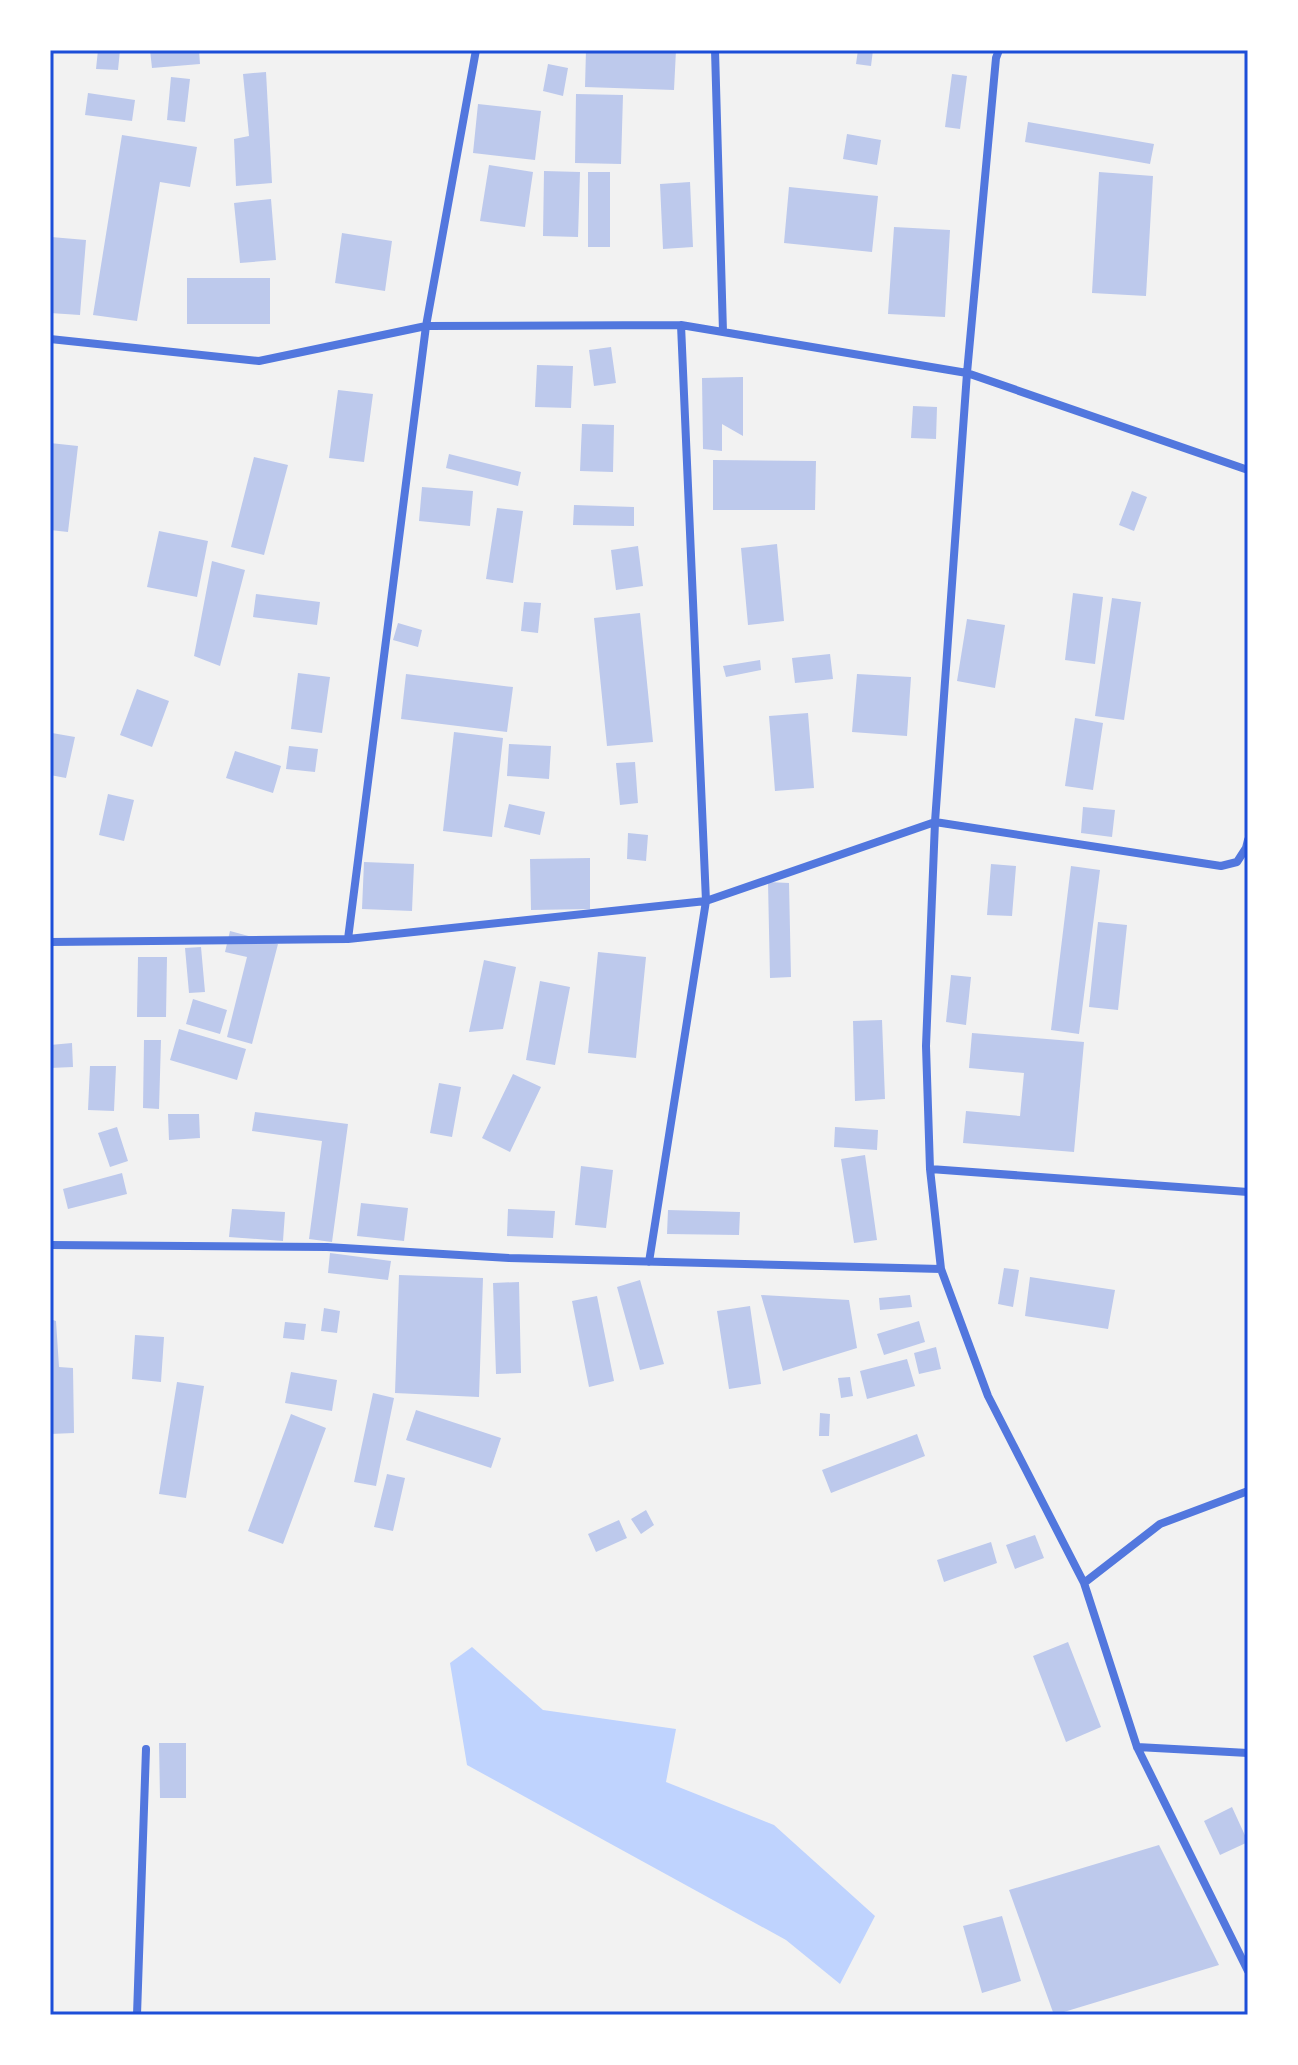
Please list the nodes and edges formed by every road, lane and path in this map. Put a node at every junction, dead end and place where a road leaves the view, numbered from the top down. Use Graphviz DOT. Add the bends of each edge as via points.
graph roads {
  1 [pos="476,50"];
  2 [pos="715,50"];
  3 [pos="999,50"];
  4 [pos="681,325"];
  5 [pos="426,326"];
  6 [pos="723,332"];
  7 [pos="50,339"];
  8 [pos="967,373"];
  9 [pos="1248,470"];
  10 [pos="935,822"];
  11 [pos="1248,840"];
  12 [pos="706,901"];
  13 [pos="348,939"];
  14 [pos="50,942"];
  15 [pos="930,1169"];
  16 [pos="1248,1192"];
  17 [pos="50,1245"];
  18 [pos="649,1262"];
  19 [pos="941,1269"];
  20 [pos="1248,1491"];
  21 [pos="1084,1583"];
  22 [pos="1137,1747"];
  23 [pos="146,1749"];
  24 [pos="1248,1753"];
  25 [pos="1248,1971"];
  26 [pos="137,2015"];
  1 -- 5 [label="street"];
  2 -- 6 [label="street"];
  3 -- 8 [label="street"];
  4 -- 5 [label="street"];
  4 -- 6 [label="street"];
  4 -- 12 [label="street"];
  5 -- 7 [label="street" via="259,361"];
  5 -- 13 [label="street"];
  6 -- 8 [label="street"];
  8 -- 9 [label="street"];
  8 -- 10 [label="street"];
  10 -- 11 [label="street" via="1221,866 1237,862"];
  10 -- 12 [label="street"];
  10 -- 15 [label="street" via="926,1046"];
  12 -- 13 [label="street"];
  12 -- 18 [label="street"];
  13 -- 14 [label="street"];
  15 -- 16 [label="street"];
  15 -- 19 [label="street"];
  17 -- 18 [label="street" via="327,1247"];
  18 -- 19 [label="street"];
  19 -- 21 [label="street" via="988,1396"];
  20 -- 21 [label="street" via="1160,1524"];
  21 -- 22 [label="street"];
  22 -- 24 [label="street"];
  22 -- 25 [label="street"];
  23 -- 26 [label="street"];
}
